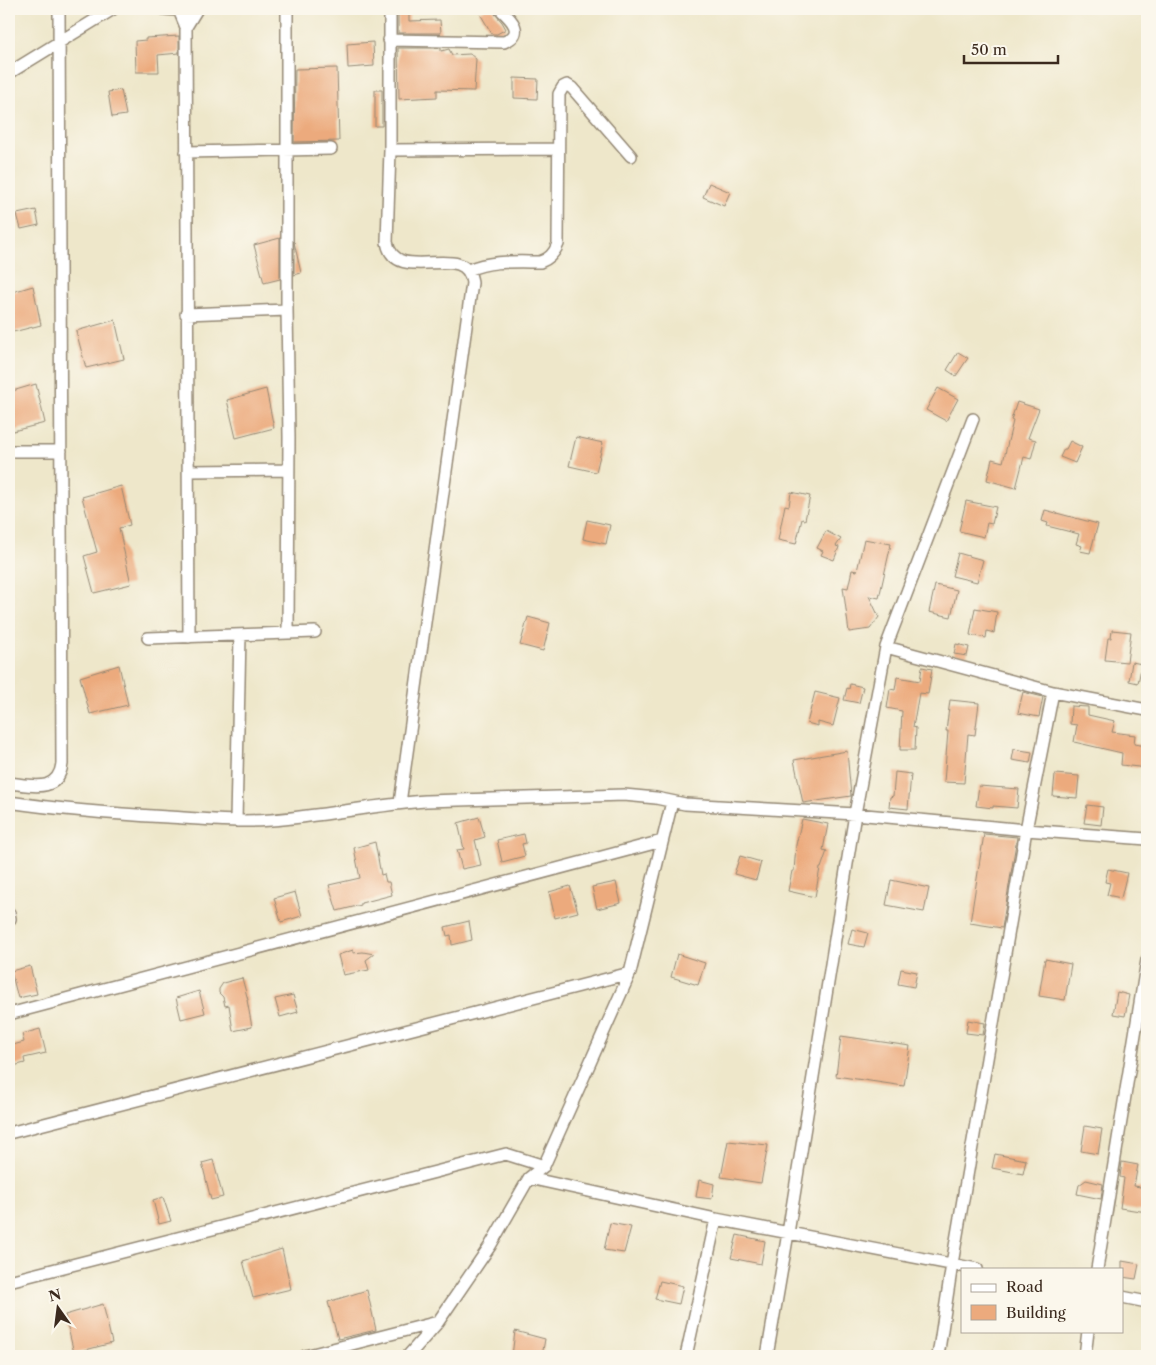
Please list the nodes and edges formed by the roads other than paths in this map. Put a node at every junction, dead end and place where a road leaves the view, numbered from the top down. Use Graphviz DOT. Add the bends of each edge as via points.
graph roads {
  1 [pos="59,9"];
  2 [pos="113,9"];
  3 [pos="164,9"];
  4 [pos="197,9"];
  5 [pos="287,9"];
  6 [pos="390,9"];
  7 [pos="500,9"];
  8 [pos="186,27"];
  9 [pos="390,40"];
  10 [pos="59,42"];
  11 [pos="9,73"];
  12 [pos="558,149"];
  13 [pos="287,150"];
  14 [pos="331,150"];
  15 [pos="390,150"];
  16 [pos="186,152"];
  17 [pos="631,156"];
  18 [pos="468,270"];
  19 [pos="287,310"];
  20 [pos="186,314"];
  21 [pos="973,419"];
  22 [pos="9,451"];
  23 [pos="61,451"];
  24 [pos="288,470"];
  25 [pos="189,471"];
  26 [pos="315,632"];
  27 [pos="288,633"];
  28 [pos="240,635"];
  29 [pos="189,636"];
  30 [pos="148,638"];
  31 [pos="886,647"];
  32 [pos="1053,692"];
  33 [pos="1147,710"];
  34 [pos="9,783"];
  35 [pos="9,802"];
  36 [pos="672,802"];
  37 [pos="400,803"];
  38 [pos="855,814"];
  39 [pos="236,821"];
  40 [pos="1026,830"];
  41 [pos="1147,839"];
  42 [pos="662,841"];
  43 [pos="1147,960"];
  44 [pos="630,973"];
  45 [pos="9,1014"];
  46 [pos="9,1133"];
  47 [pos="544,1166"];
  48 [pos="529,1178"];
  49 [pos="716,1219"];
  50 [pos="788,1233"];
  51 [pos="952,1264"];
  52 [pos="972,1268"];
  53 [pos="1097,1268"];
  54 [pos="9,1281"];
  55 [pos="1124,1297"];
  56 [pos="1147,1302"];
  57 [pos="438,1322"];
  58 [pos="1088,1332"];
  59 [pos="305,1356"];
  60 [pos="408,1356"];
  61 [pos="686,1356"];
  62 [pos="767,1356"];
  63 [pos="938,1356"];
  64 [pos="1085,1356"];
  1 -- 10 [label="street"];
  2 -- 10 [label="street"];
  3 -- 8 [label="street" via="179,10"];
  4 -- 8 [label="street"];
  5 -- 13 [label="street"];
  6 -- 9 [label="street"];
  7 -- 9 [label="street" via="516,27 511,38 504,42"];
  8 -- 16 [label="street"];
  9 -- 15 [label="street"];
  10 -- 11 [label="street"];
  10 -- 23 [label="street"];
  12 -- 15 [label="street"];
  12 -- 17 [label="street" via="559,94 567,85"];
  12 -- 18 [label="street" via="558,244 552,256 540,262 492,263"];
  13 -- 14 [label="street"];
  13 -- 16 [label="street"];
  13 -- 19 [label="street"];
  15 -- 18 [label="street" via="387,242 390,251 405,263 453,263"];
  16 -- 20 [label="street"];
  18 -- 37 [label="street" via="472,283"];
  19 -- 20 [label="street"];
  19 -- 24 [label="street"];
  20 -- 25 [label="street"];
  21 -- 31 [label="street"];
  22 -- 23 [label="street"];
  23 -- 34 [label="street" via="61,770 55,780 44,786"];
  24 -- 25 [label="street"];
  24 -- 27 [label="street"];
  25 -- 29 [label="street"];
  26 -- 27 [label="street"];
  27 -- 28 [label="street"];
  28 -- 29 [label="street"];
  28 -- 39 [label="street"];
  29 -- 30 [label="street"];
  31 -- 32 [label="street"];
  31 -- 38 [label="street"];
  32 -- 33 [label="street"];
  32 -- 40 [label="street"];
  35 -- 39 [label="street" via="92,812"];
  36 -- 37 [label="street" via="624,795"];
  36 -- 38 [label="street"];
  36 -- 42 [label="street"];
  37 -- 39 [label="street" via="292,818"];
  38 -- 40 [label="street"];
  38 -- 50 [label="street"];
  40 -- 41 [label="street"];
  40 -- 51 [label="street"];
  42 -- 44 [label="street"];
  42 -- 45 [label="street"];
  43 -- 53 [label="street"];
  44 -- 46 [label="street"];
  44 -- 47 [label="street"];
  47 -- 48 [label="street"];
  47 -- 54 [label="street" via="506,1154"];
  48 -- 49 [label="street"];
  48 -- 57 [label="street" via="490,1246"];
  49 -- 50 [label="street"];
  49 -- 61 [label="street"];
  50 -- 51 [label="street"];
  50 -- 62 [label="street"];
  51 -- 52 [label="street"];
  51 -- 63 [label="street"];
  55 -- 56 [label="street"];
  57 -- 59 [label="street"];
  57 -- 60 [label="street"];
  58 -- 64 [label="street"];
}
